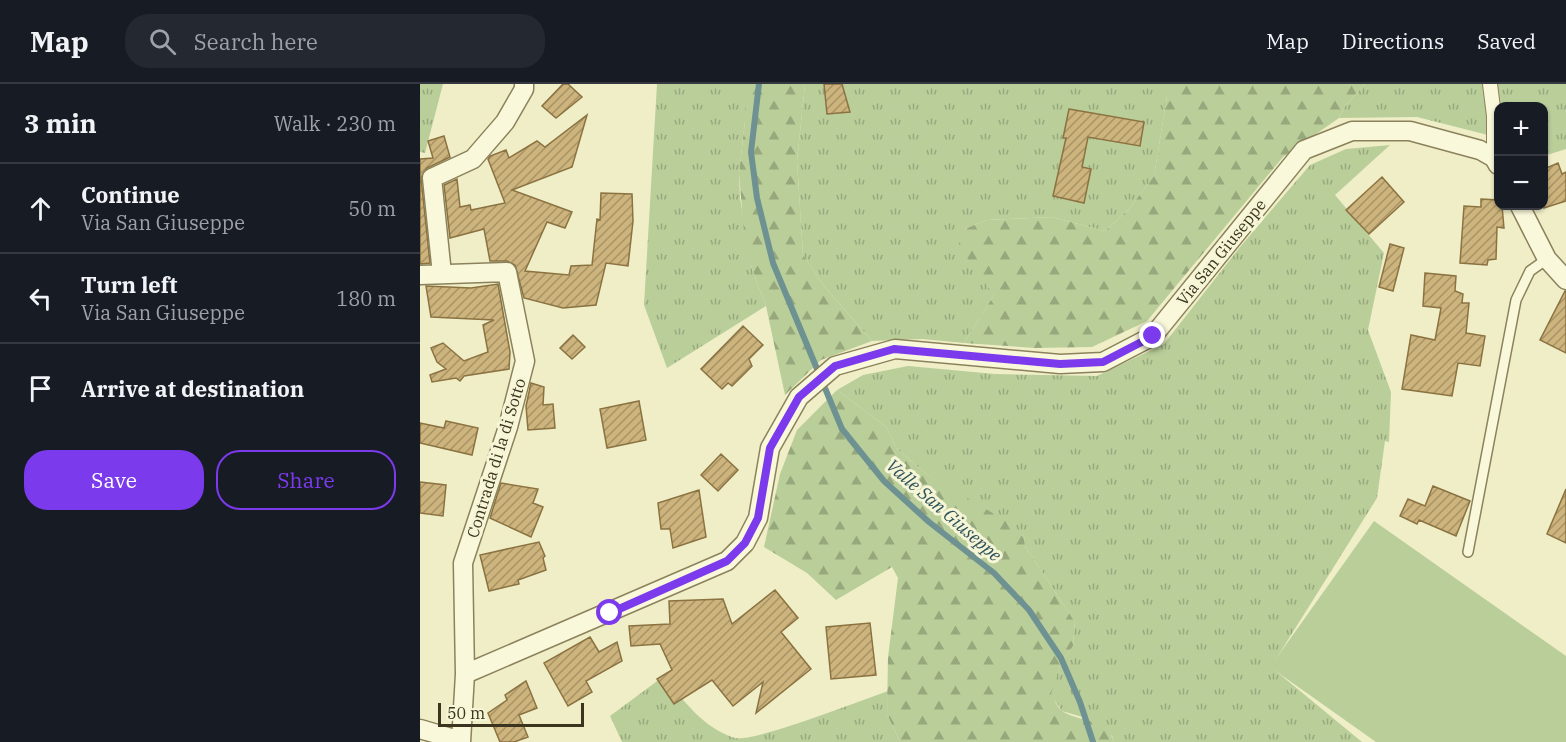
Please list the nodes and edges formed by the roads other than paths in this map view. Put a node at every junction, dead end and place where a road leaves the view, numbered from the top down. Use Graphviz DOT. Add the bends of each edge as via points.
graph roads {
  1 [pos="524,84"];
  2 [pos="1490,84"];
  3 [pos="1496,156"];
  4 [pos="1494,160"];
  5 [pos="1522,210"];
  6 [pos="1547,259"];
  7 [pos="442,274"];
  8 [pos="420,275"];
  9 [pos="1566,280"];
  10 [pos="1468,552"];
  11 [pos="465,674"];
  12 [pos="420,729"];
  13 [pos="461,741"];
  1 -- 7 [label="street" via="505,122 473,159 432,178"];
  2 -- 3 [label="street"];
  4 -- 11 [label="street, Via San Giuseppe" via="1480,150 1410,131 1352,131 1304,150 1153,336 1103,362 1060,364 894,349 835,366 799,397 770,448 758,518 745,543 727,561"];
  5 -- 6 [label="street"];
  6 -- 9 [label="street"];
  6 -- 10 [label="lane" via="1530,271 1516,300"];
  7 -- 8 [label="street"];
  7 -- 11 [label="street, Contrada di la di Sotto" via="507,272 525,361 508,427 463,563"];
  11 -- 13 [label="street"];
  12 -- 13 [label="street"];
}
